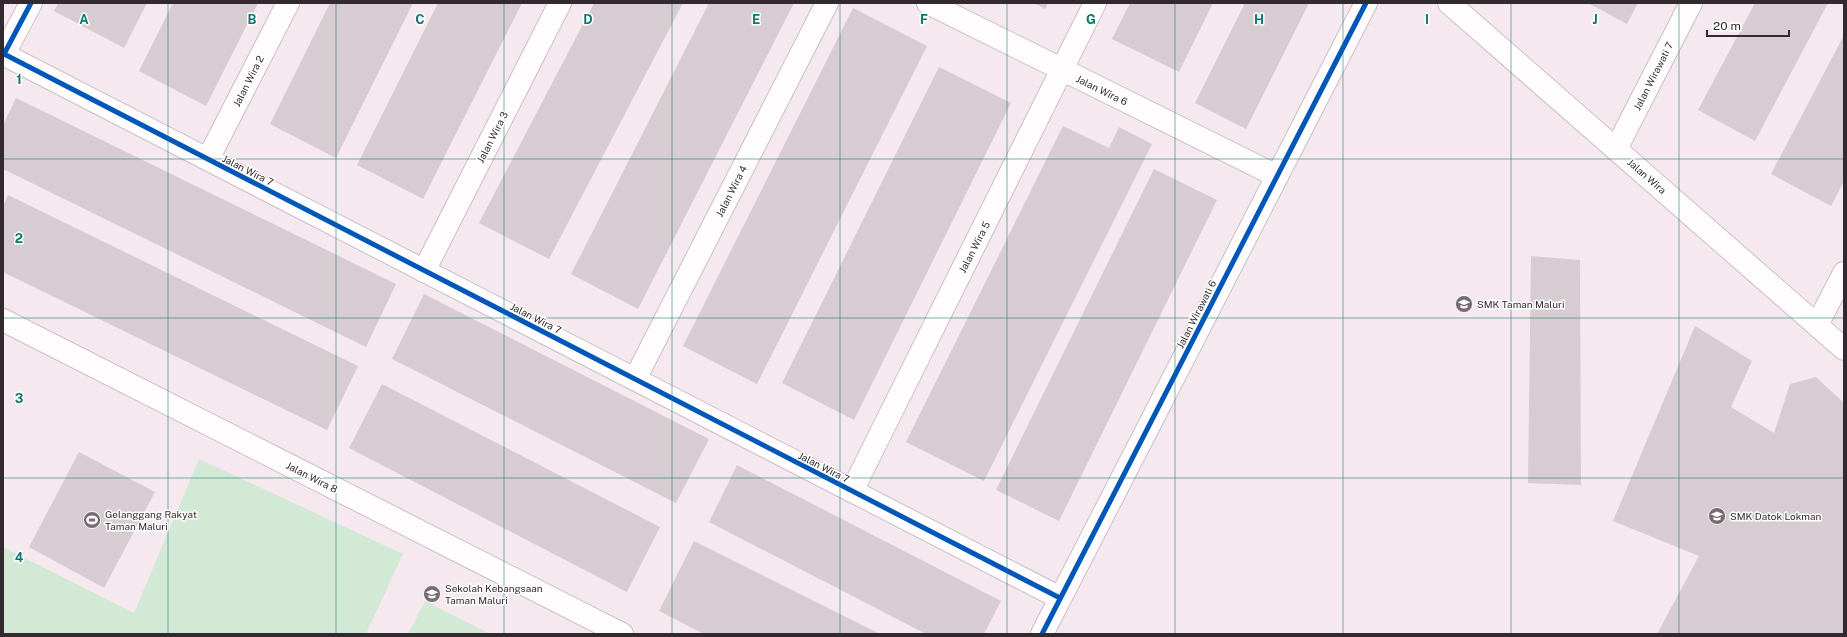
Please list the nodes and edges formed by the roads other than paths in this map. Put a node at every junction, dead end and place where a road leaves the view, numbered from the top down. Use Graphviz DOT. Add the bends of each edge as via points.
graph roads {
  1 [pos="31,3"];
  2 [pos="288,3"];
  3 [pos="560,3"];
  4 [pos="827,3"];
  5 [pos="928,3"];
  6 [pos="1095,3"];
  7 [pos="1366,3"];
  8 [pos="1449,3"];
  9 [pos="1691,3"];
  10 [pos="4,54"];
  11 [pos="1063,70"];
  12 [pos="1616,149"];
  13 [pos="208,159"];
  14 [pos="1277,176"];
  15 [pos="424,270"];
  16 [pos="1844,273"];
  17 [pos="3,320"];
  18 [pos="1817,325"];
  19 [pos="1844,349"];
  20 [pos="635,379"];
  21 [pos="852,491"];
  22 [pos="1060,598"];
  23 [pos="622,634"];
  24 [pos="1042,634"];
  1 -- 10 [label="street"];
  2 -- 13 [label="street, Jalan Wira 2"];
  3 -- 15 [label="street, Jalan Wira 3"];
  4 -- 20 [label="street, Jalan Wira 4"];
  5 -- 11 [label="street, Jalan Wira 6"];
  6 -- 11 [label="street, Jalan Wira 5"];
  7 -- 14 [label="street, Jalan Wirawati 6"];
  8 -- 12 [label="street, Jalan Wira"];
  9 -- 12 [label="street, Jalan Wirawati 7"];
  10 -- 13 [label="street, Jalan Wira 7"];
  11 -- 14 [label="street, Jalan Wira 6"];
  11 -- 21 [label="street, Jalan Wira 5"];
  12 -- 18 [label="street, Jalan Wira"];
  13 -- 15 [label="street, Jalan Wira 7"];
  14 -- 22 [label="street, Jalan Wirawati 6"];
  15 -- 20 [label="street, Jalan Wira 7"];
  16 -- 18 [label="street"];
  17 -- 23 [label="street, Jalan Wira 8"];
  18 -- 19 [label="street, Jalan Wira"];
  20 -- 21 [label="street, Jalan Wira 7"];
  21 -- 22 [label="street, Jalan Wira 7"];
  22 -- 24 [label="street, Jalan Wirawati 6"];
}
